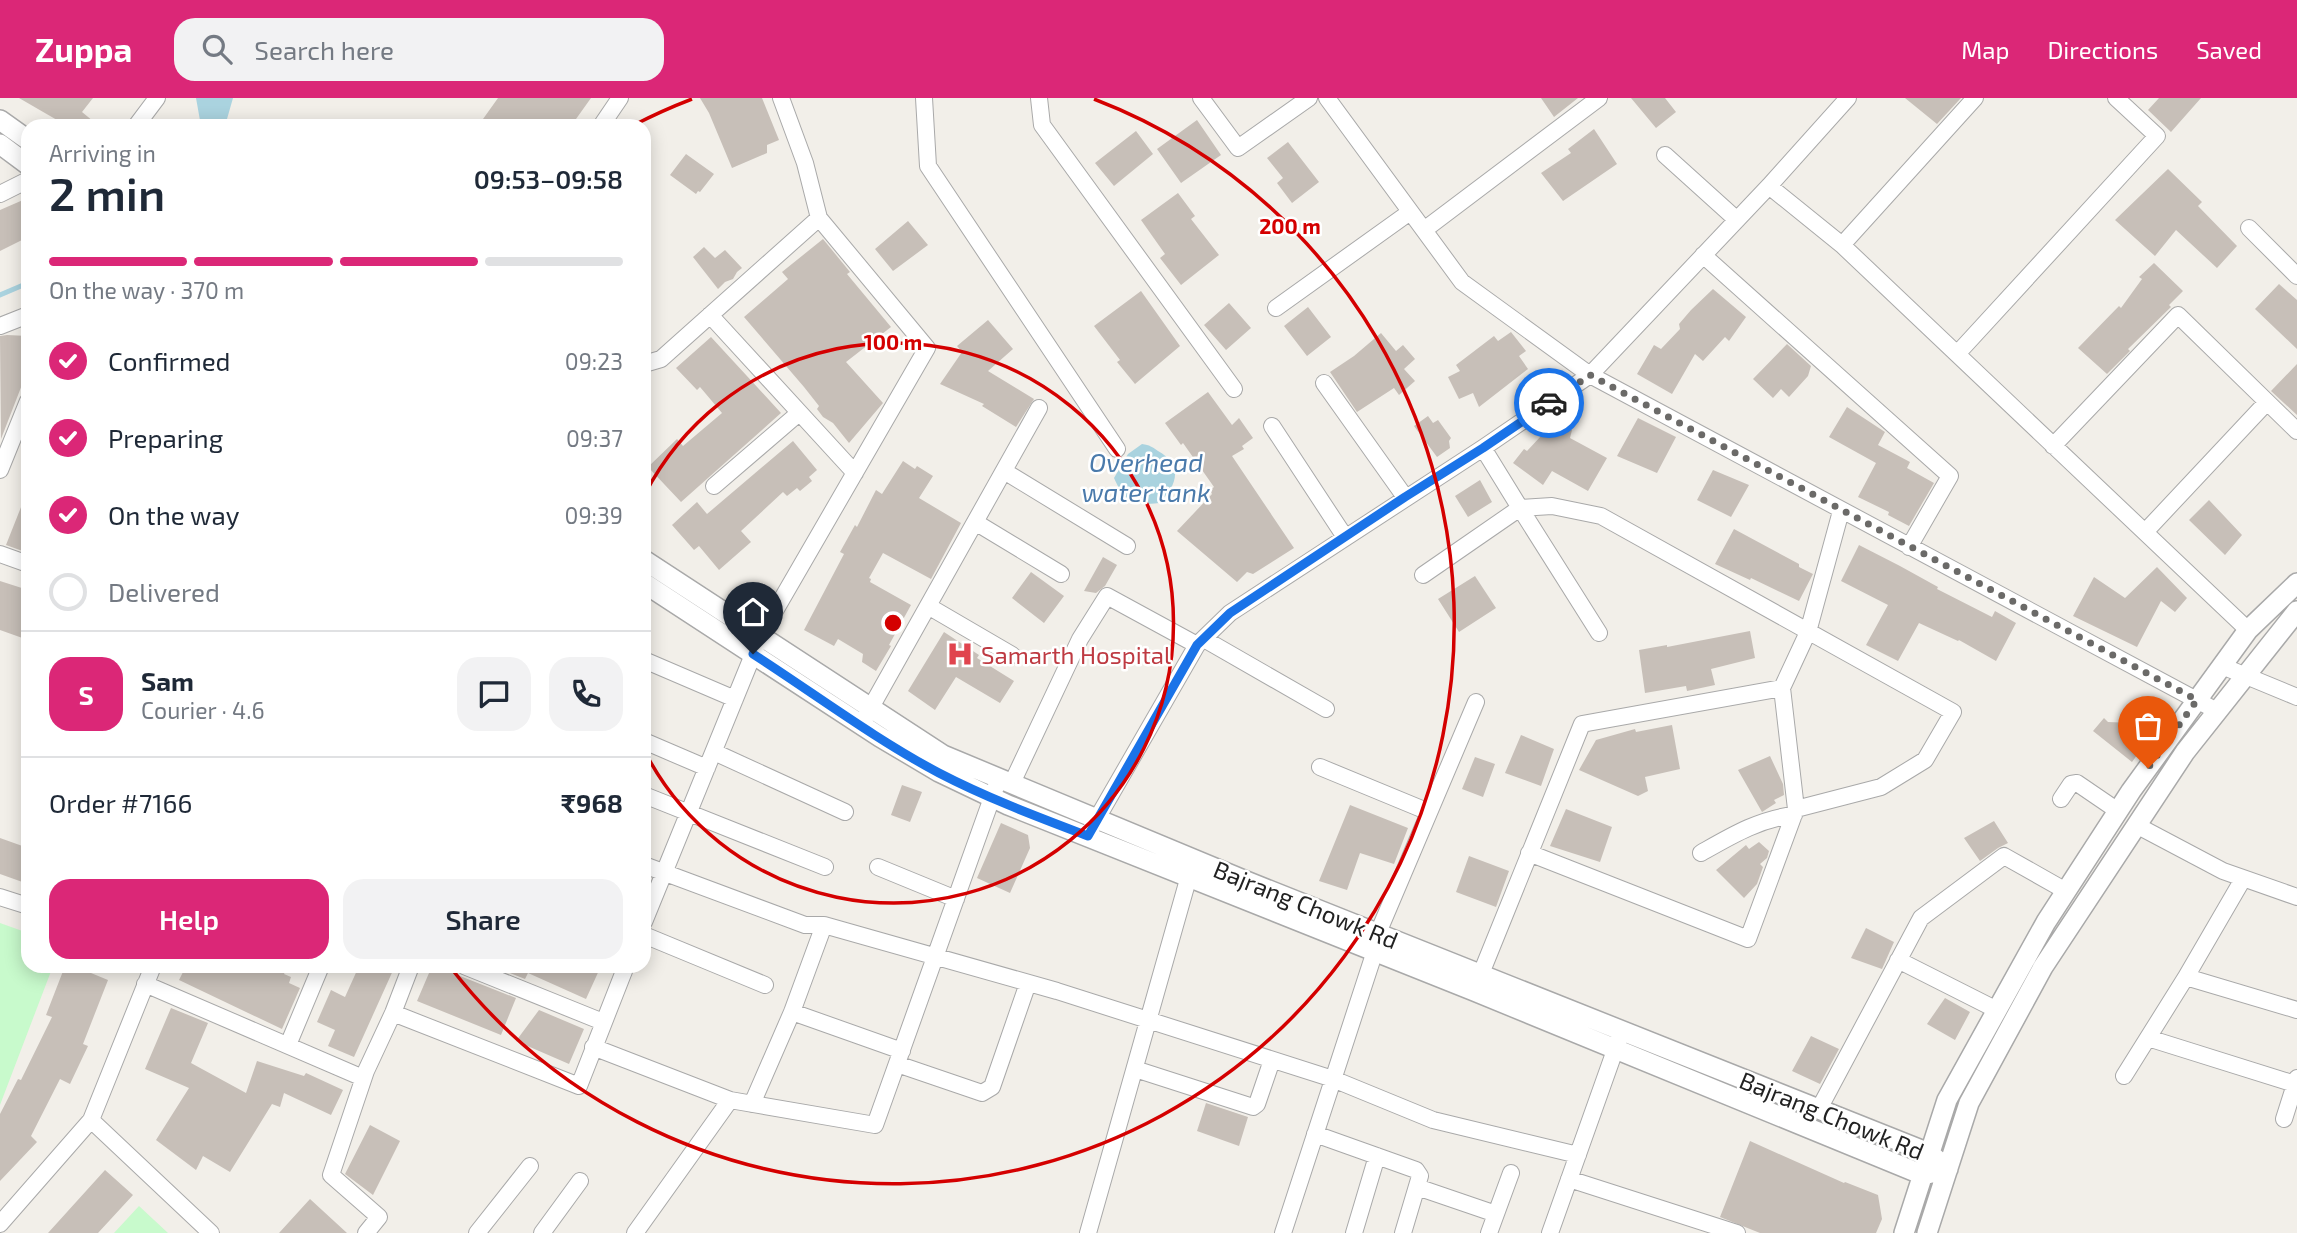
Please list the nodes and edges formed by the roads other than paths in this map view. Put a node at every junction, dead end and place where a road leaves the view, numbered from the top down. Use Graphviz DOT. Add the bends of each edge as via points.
graph roads {
  1 [pos="157,98"];
  2 [pos="620,98"];
  3 [pos="781,98"];
  4 [pos="923,98"];
  5 [pos="1039,98"];
  6 [pos="1200,98"];
  7 [pos="1309,98"];
  8 [pos="1327,98"];
  9 [pos="1599,98"];
  10 [pos="1848,98"];
  11 [pos="1975,98"];
  12 [pos="2116,98"];
  13 [pos="141,119"];
  14 [pos="606,119"];
  15 [pos="0,120"];
  16 [pos="21,135"];
  17 [pos="0,144"];
  18 [pos="1665,155"];
  19 [pos="21,160"];
  20 [pos="21,184"];
  21 [pos="1769,186"];
  22 [pos="0,194"];
  23 [pos="1410,212"];
  24 [pos="820,218"];
  25 [pos="1737,220"];
  26 [pos="2249,229"];
  27 [pos="1424,230"];
  28 [pos="1842,245"];
  29 [pos="1703,255"];
  30 [pos="2297,276"];
  31 [pos="1276,308"];
  32 [pos="710,315"];
  33 [pos="21,318"];
  34 [pos="0,326"];
  35 [pos="1957,354"];
  36 [pos="651,362"];
  37 [pos="1590,375"];
  38 [pos="1324,383"];
  39 [pos="1234,389"];
  40 [pos="2267,402"];
  41 [pos="1039,408"];
  42 [pos="799,412"];
  43 [pos="21,418"];
  44 [pos="1272,426"];
  45 [pos="2297,431"];
  46 [pos="2053,446"];
  47 [pos="1483,448"];
  48 [pos="1117,449"];
  49 [pos="0,470"];
  50 [pos="1004,471"];
  51 [pos="855,474"];
  52 [pos="714,486"];
  53 [pos="1405,497"];
  54 [pos="1520,508"];
  55 [pos="1841,511"];
  56 [pos="975,522"];
  57 [pos="2144,532"];
  58 [pos="1345,537"];
  59 [pos="1127,546"];
  60 [pos="1909,547"];
  61 [pos="0,554"];
  62 [pos="21,562"];
  63 [pos="651,564"];
  64 [pos="1061,573"];
  65 [pos="1423,575"];
  66 [pos="2297,583"];
  67 [pos="651,588"];
  68 [pos="928,606"];
  69 [pos="2297,611"];
  70 [pos="2248,630"];
  71 [pos="1808,632"];
  72 [pos="1600,633"];
  73 [pos="761,635"];
  74 [pos="1201,642"];
  75 [pos="753,654"];
  76 [pos="1012,655"];
  77 [pos="651,663"];
  78 [pos="2222,666"];
  79 [pos="2245,676"];
  80 [pos="1782,688"];
  81 [pos="2297,697"];
  82 [pos="735,699"];
  83 [pos="2197,700"];
  84 [pos="1476,702"];
  85 [pos="871,708"];
  86 [pos="1326,709"];
  87 [pos="2217,711"];
  88 [pos="861,725"];
  89 [pos="651,744"];
  90 [pos="714,752"];
  91 [pos="1320,767"];
  92 [pos="707,768"];
  93 [pos="1005,781"];
  94 [pos="992,798"];
  95 [pos="651,799"];
  96 [pos="2061,799"];
  97 [pos="2119,811"];
  98 [pos="845,812"];
  99 [pos="1429,812"];
  100 [pos="1795,812"];
  101 [pos="689,813"];
  102 [pos="2136,825"];
  103 [pos="1092,827"];
  104 [pos="1529,853"];
  105 [pos="1701,853"];
  106 [pos="825,867"];
  107 [pos="878,867"];
  108 [pos="651,868"];
  109 [pos="664,873"];
  110 [pos="1189,876"];
  111 [pos="2243,879"];
  112 [pos="2066,891"];
  113 [pos="0,897"];
  114 [pos="2297,897"];
  115 [pos="956,900"];
  116 [pos="21,904"];
  117 [pos="651,905"];
  118 [pos="824,925"];
  119 [pos="651,938"];
  120 [pos="1376,942"];
  121 [pos="935,957"];
  122 [pos="1898,960"];
  123 [pos="150,973"];
  124 [pos="318,973"];
  125 [pos="408,973"];
  126 [pos="481,973"];
  127 [pos="623,973"];
  128 [pos="2186,977"];
  129 [pos="1477,982"];
  130 [pos="1028,983"];
  131 [pos="145,984"];
  132 [pos="765,985"];
  133 [pos="1997,1010"];
  134 [pos="2297,1010"];
  135 [pos="792,1012"];
  136 [pos="393,1013"];
  137 [pos="1148,1020"];
  138 [pos="603,1022"];
  139 [pos="2148,1038"];
  140 [pos="1619,1040"];
  141 [pos="288,1045"];
  142 [pos="593,1046"];
  143 [pos="900,1057"];
  144 [pos="1272,1060"];
  145 [pos="1135,1069"];
  146 [pos="2124,1076"];
  147 [pos="363,1078"];
  148 [pos="1333,1079"];
  149 [pos="2296,1081"];
  150 [pos="730,1100"];
  151 [pos="752,1104"];
  152 [pos="1819,1109"];
  153 [pos="2284,1119"];
  154 [pos="90,1120"];
  155 [pos="1315,1133"];
  156 [pos="1929,1153"];
  157 [pos="1578,1155"];
  158 [pos="1377,1156"];
  159 [pos="530,1166"];
  160 [pos="1948,1169"];
  161 [pos="1511,1173"];
  162 [pos="1923,1175"];
  163 [pos="1569,1179"];
  164 [pos="580,1181"];
  165 [pos="1417,1187"];
  166 [pos="1496,1214"];
  167 [pos="0,1224"];
  168 [pos="211,1233"];
  169 [pos="366,1233"];
  170 [pos="477,1233"];
  171 [pos="542,1233"];
  172 [pos="635,1233"];
  173 [pos="1088,1233"];
  174 [pos="1283,1233"];
  175 [pos="1354,1233"];
  176 [pos="1403,1233"];
  177 [pos="1489,1233"];
  178 [pos="1550,1233"];
  179 [pos="1737,1233"];
  180 [pos="1904,1233"];
  181 [pos="1927,1233"];
  1 -- 13 [label="street"];
  2 -- 14 [label="street"];
  3 -- 24 [label="street"];
  4 -- 48 [label="street" via="928,166"];
  5 -- 39 [label="street" via="1042,125"];
  6 -- 7 [label="street" via="1238,148"];
  8 -- 23 [label="street"];
  9 -- 27 [label="street"];
  10 -- 21 [label="street"];
  11 -- 28 [label="street"];
  12 -- 35 [label="street" via="2157,136"];
  15 -- 16 [label="street"];
  17 -- 19 [label="street"];
  18 -- 25 [label="street"];
  20 -- 22 [label="street"];
  21 -- 25 [label="street"];
  21 -- 28 [label="street"];
  23 -- 27 [label="street"];
  23 -- 31 [label="street"];
  24 -- 32 [label="street"];
  24 -- 51 [label="street" via="927,348"];
  25 -- 29 [label="street"];
  26 -- 30 [label="street"];
  27 -- 37 [label="street" via="1462,282"];
  28 -- 35 [label="street"];
  29 -- 37 [label="street"];
  29 -- 60 [label="street" via="1950,477"];
  32 -- 36 [label="street" via="661,359"];
  32 -- 42 [label="street"];
  33 -- 34 [label="street"];
  35 -- 46 [label="street"];
  37 -- 47 [label="street"];
  37 -- 55 [label="street"];
  38 -- 53 [label="street"];
  40 -- 45 [label="street"];
  40 -- 46 [label="street" via="2178,315"];
  40 -- 57 [label="street"];
  41 -- 50 [label="street"];
  42 -- 51 [label="street"];
  42 -- 52 [label="street"];
  43 -- 49 [label="street"];
  44 -- 58 [label="street"];
  46 -- 57 [label="street"];
  47 -- 53 [label="street"];
  47 -- 54 [label="street"];
  50 -- 56 [label="street"];
  50 -- 59 [label="street"];
  51 -- 73 [label="street"];
  53 -- 58 [label="street"];
  54 -- 65 [label="street"];
  54 -- 71 [label="street" via="1552,506 1601,516"];
  54 -- 72 [label="street"];
  55 -- 60 [label="street"];
  55 -- 71 [label="street"];
  56 -- 64 [label="street"];
  56 -- 68 [label="street"];
  57 -- 70 [label="street"];
  58 -- 74 [label="street" via="1230,613"];
  60 -- 83 [label="street"];
  61 -- 62 [label="street"];
  63 -- 73 [label="street, Bajrang Chowk Rd"];
  66 -- 70 [label="street"];
  67 -- 75 [label="street, Bajrang Chowk Rd"];
  68 -- 76 [label="street"];
  68 -- 85 [label="street"];
  69 -- 79 [label="street"];
  70 -- 78 [label="street"];
  71 -- 80 [label="street"];
  71 -- 100 [label="street" via="1953,712 1925,760 1881,787"];
  73 -- 75 [label="street"];
  73 -- 85 [label="street, Bajrang Chowk Rd"];
  74 -- 86 [label="street"];
  74 -- 93 [label="street" via="1107,596"];
  74 -- 103 [label="street"];
  75 -- 82 [label="street"];
  75 -- 88 [label="street, Bajrang Chowk Rd"];
  77 -- 82 [label="street"];
  78 -- 79 [label="street"];
  78 -- 83 [label="street"];
  79 -- 81 [label="street"];
  79 -- 87 [label="street"];
  80 -- 100 [label="street"];
  80 -- 104 [label="street" via="1582,724"];
  82 -- 90 [label="street"];
  83 -- 87 [label="street"];
  83 -- 97 [label="street"];
  84 -- 99 [label="street"];
  85 -- 88 [label="street"];
  85 -- 93 [label="street, Bajrang Chowk Rd" via="943,755"];
  87 -- 102 [label="street"];
  88 -- 94 [label="street, Bajrang Chowk Rd"];
  89 -- 92 [label="street"];
  90 -- 92 [label="street"];
  90 -- 98 [label="street"];
  91 -- 99 [label="street"];
  92 -- 101 [label="street"];
  93 -- 94 [label="street"];
  93 -- 103 [label="street, Bajrang Chowk Rd"];
  94 -- 103 [label="street, Bajrang Chowk Rd"];
  94 -- 115 [label="street"];
  95 -- 101 [label="street"];
  96 -- 97 [label="street" via="2071,784 2077,783"];
  97 -- 112 [label="street"];
  99 -- 120 [label="street"];
  100 -- 104 [label="street" via="1748,939"];
  100 -- 105 [label="street" via="1750,826"];
  101 -- 106 [label="street"];
  101 -- 109 [label="street"];
  102 -- 111 [label="street"];
  102 -- 160 [label="street" via="2043,967 1969,1103"];
  103 -- 110 [label="street, Bajrang Chowk Rd"];
  103 -- 120 [label="street, Bajrang Chowk Rd"];
  104 -- 129 [label="street"];
  107 -- 115 [label="street"];
  108 -- 109 [label="street"];
  109 -- 117 [label="street"];
  109 -- 118 [label="street" via="805,925"];
  110 -- 120 [label="street, Bajrang Chowk Rd"];
  110 -- 137 [label="street"];
  111 -- 114 [label="street"];
  111 -- 128 [label="street"];
  112 -- 122 [label="street" via="2004,856 1921,918"];
  112 -- 133 [label="street"];
  113 -- 116 [label="street"];
  115 -- 121 [label="street"];
  118 -- 121 [label="street"];
  118 -- 135 [label="street"];
  119 -- 132 [label="street"];
  120 -- 129 [label="street, Bajrang Chowk Rd"];
  120 -- 148 [label="street"];
  121 -- 130 [label="street"];
  121 -- 143 [label="street"];
  122 -- 133 [label="street"];
  122 -- 152 [label="street"];
  123 -- 131 [label="street"];
  124 -- 141 [label="street"];
  125 -- 136 [label="street"];
  126 -- 138 [label="street"];
  127 -- 138 [label="street"];
  128 -- 134 [label="street"];
  128 -- 139 [label="street"];
  129 -- 140 [label="street, Bajrang Chowk Rd"];
  130 -- 137 [label="street"];
  130 -- 143 [label="street" via="988,1091 982,1093"];
  131 -- 141 [label="street"];
  131 -- 154 [label="street"];
  133 -- 156 [label="street" via="1947,1100"];
  135 -- 143 [label="street"];
  135 -- 151 [label="street"];
  136 -- 142 [label="street" via="579,1087"];
  136 -- 147 [label="street"];
  137 -- 144 [label="street"];
  137 -- 145 [label="street"];
  138 -- 142 [label="street"];
  139 -- 146 [label="street"];
  139 -- 149 [label="street"];
  140 -- 152 [label="street, Bajrang Chowk Rd"];
  140 -- 157 [label="street"];
  140 -- 162 [label="street, Bajrang Chowk Rd"];
  141 -- 147 [label="street"];
  142 -- 150 [label="street"];
  143 -- 151 [label="street" via="875,1125"];
  144 -- 145 [label="street" via="1253,1107"];
  144 -- 148 [label="street"];
  145 -- 173 [label="street"];
  147 -- 169 [label="street" via="331,1175 379,1217"];
  148 -- 155 [label="street"];
  148 -- 157 [label="street" via="1433,1120"];
  149 -- 153 [label="street"];
  150 -- 151 [label="street"];
  150 -- 172 [label="street"];
  152 -- 156 [label="street, Bajrang Chowk Rd"];
  154 -- 167 [label="street"];
  154 -- 168 [label="street"];
  155 -- 158 [label="street"];
  155 -- 174 [label="street"];
  156 -- 160 [label="street, Bajrang Chowk Rd"];
  156 -- 162 [label="street"];
  157 -- 163 [label="street"];
  158 -- 165 [label="street" via="1416,1170 1420,1177"];
  158 -- 175 [label="street"];
  159 -- 170 [label="street"];
  160 -- 162 [label="street, Bajrang Chowk Rd"];
  160 -- 181 [label="street"];
  161 -- 166 [label="street"];
  162 -- 180 [label="street"];
  163 -- 178 [label="street"];
  163 -- 179 [label="street"];
  164 -- 171 [label="street"];
  165 -- 166 [label="street"];
  165 -- 176 [label="street"];
  166 -- 177 [label="street"];
}
